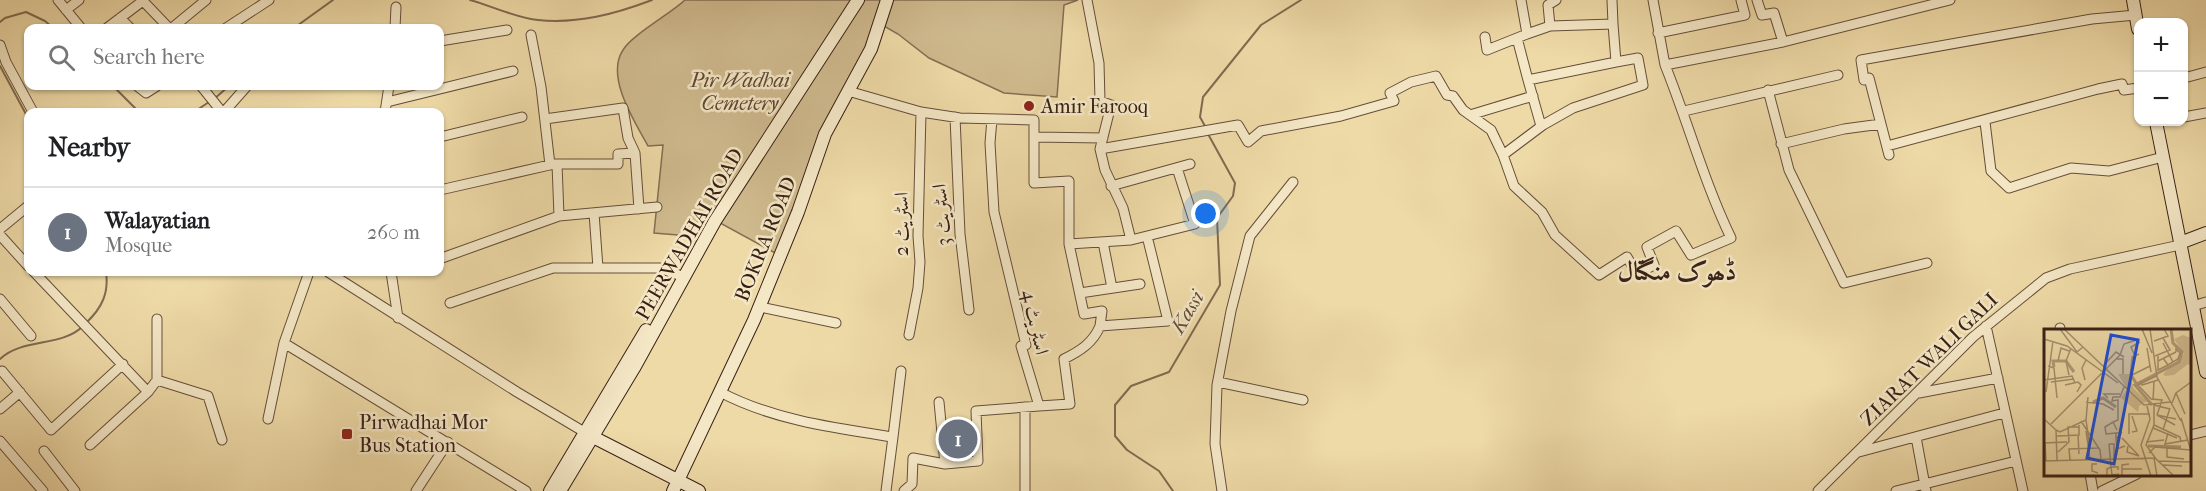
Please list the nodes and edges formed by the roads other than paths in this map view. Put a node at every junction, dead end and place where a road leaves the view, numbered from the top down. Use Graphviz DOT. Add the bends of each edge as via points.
graph roads {
  1 [pos="58,0"];
  2 [pos="79,0"];
  3 [pos="143,0"];
  4 [pos="206,0"];
  5 [pos="269,0"];
  6 [pos="858,0"];
  7 [pos="887,0"];
  8 [pos="1087,0"];
  9 [pos="1521,0"];
  10 [pos="1556,0"];
  11 [pos="1612,0"];
  12 [pos="1653,0"];
  13 [pos="1741,0"];
  14 [pos="1757,0"];
  15 [pos="1950,0"];
  16 [pos="2133,0"];
  17 [pos="396,7"];
  18 [pos="66,10"];
  19 [pos="2136,15"];
  20 [pos="120,18"];
  21 [pos="2137,18"];
  22 [pos="78,24"];
  23 [pos="112,24"];
  24 [pos="126,24"];
  25 [pos="166,24"];
  26 [pos="175,24"];
  27 [pos="232,24"];
  28 [pos="395,24"];
  29 [pos="1613,24"];
  30 [pos="1550,26"];
  31 [pos="507,30"];
  32 [pos="1658,33"];
  33 [pos="531,34"];
  34 [pos="1527,34"];
  35 [pos="1485,37"];
  36 [pos="1517,38"];
  37 [pos="444,40"];
  38 [pos="1783,42"];
  39 [pos="0,45"];
  40 [pos="1616,63"];
  41 [pos="1665,65"];
  42 [pos="513,71"];
  43 [pos="2206,72"];
  44 [pos="1838,75"];
  45 [pos="2188,77"];
  46 [pos="1528,80"];
  47 [pos="444,88"];
  48 [pos="2134,89"];
  49 [pos="204,90"];
  50 [pos="242,90"];
  51 [pos="388,90"];
  52 [pos="436,90"];
  53 [pos="1768,90"];
  54 [pos="848,91"];
  55 [pos="1533,96"];
  56 [pos="387,102"];
  57 [pos="31,108"];
  58 [pos="218,108"];
  59 [pos="222,108"];
  60 [pos="386,108"];
  61 [pos="1684,111"];
  62 [pos="921,112"];
  63 [pos="2206,113"];
  64 [pos="1470,115"];
  65 [pos="2188,116"];
  66 [pos="522,117"];
  67 [pos="955,117"];
  68 [pos="545,119"];
  69 [pos="992,119"];
  70 [pos="1985,122"];
  71 [pos="1881,124"];
  72 [pos="1541,126"];
  73 [pos="2159,126"];
  74 [pos="444,136"];
  75 [pos="1034,137"];
  76 [pos="1103,138"];
  77 [pos="1781,144"];
  78 [pos="1100,149"];
  79 [pos="634,153"];
  80 [pos="1503,155"];
  81 [pos="2163,157"];
  82 [pos="1190,164"];
  83 [pos="554,165"];
  84 [pos="1177,168"];
  85 [pos="1293,182"];
  86 [pos="1111,186"];
  87 [pos="444,189"];
  88 [pos="657,207"];
  89 [pos="24,209"];
  90 [pos="639,209"];
  91 [pos="594,213"];
  92 [pos="559,216"];
  93 [pos="0,229"];
  94 [pos="2206,234"];
  95 [pos="0,235"];
  96 [pos="1147,236"];
  97 [pos="1131,240"];
  98 [pos="1103,242"];
  99 [pos="1069,244"];
  100 [pos="2180,244"];
  101 [pos="444,257"];
  102 [pos="24,262"];
  103 [pos="1927,263"];
  104 [pos="598,268"];
  105 [pos="38,276"];
  106 [pos="308,276"];
  107 [pos="334,276"];
  108 [pos="392,276"];
  109 [pos="683,279"];
  110 [pos="1140,284"];
  111 [pos="1112,288"];
  112 [pos="1080,293"];
  113 [pos="0,299"];
  114 [pos="2206,302"];
  115 [pos="450,303"];
  116 [pos="2193,306"];
  117 [pos="760,307"];
  118 [pos="969,310"];
  119 [pos="398,318"];
  120 [pos="157,319"];
  121 [pos="836,323"];
  122 [pos="1100,326"];
  123 [pos="1986,326"];
  124 [pos="909,335"];
  125 [pos="31,336"];
  126 [pos="284,343"];
  127 [pos="123,364"];
  128 [pos="2,370"];
  129 [pos="901,370"];
  130 [pos="2206,372"];
  131 [pos="1998,378"];
  132 [pos="157,380"];
  133 [pos="1218,382"];
  134 [pos="20,392"];
  135 [pos="148,392"];
  136 [pos="720,392"];
  137 [pos="1919,393"];
  138 [pos="1303,400"];
  139 [pos="939,402"];
  140 [pos="1039,406"];
  141 [pos="1024,407"];
  142 [pos="0,409"];
  143 [pos="2004,413"];
  144 [pos="268,420"];
  145 [pos="2206,431"];
  146 [pos="589,435"];
  147 [pos="2191,435"];
  148 [pos="893,437"];
  149 [pos="1916,437"];
  150 [pos="222,440"];
  151 [pos="0,441"];
  152 [pos="448,442"];
  153 [pos="90,445"];
  154 [pos="44,452"];
  155 [pos="1858,452"];
  156 [pos="2016,461"];
  157 [pos="945,464"];
  158 [pos="2090,476"];
  159 [pos="2133,476"];
  160 [pos="675,485"];
  161 [pos="1925,488"];
  162 [pos="43,491"];
  163 [pos="75,491"];
  164 [pos="416,491"];
  165 [pos="526,491"];
  166 [pos="550,491"];
  167 [pos="560,491"];
  168 [pos="699,491"];
  169 [pos="886,491"];
  170 [pos="904,491"];
  171 [pos="1025,491"];
  172 [pos="1222,491"];
  173 [pos="1818,491"];
  174 [pos="1896,491"];
  175 [pos="2023,491"];
  176 [pos="2093,491"];
  177 [pos="2102,491"];
  1 -- 18 [label="street"];
  2 -- 18 [label="street"];
  3 -- 20 [label="street"];
  3 -- 25 [label="street"];
  4 -- 26 [label="street"];
  5 -- 27 [label="street"];
  6 -- 109 [label="main road, PEERWADHAI ROAD" via="715,221"];
  7 -- 54 [label="main road, BOKRA ROAD" via="871,49"];
  8 -- 76 [label="street" via="1099,63 1100,101 1111,105"];
  9 -- 34 [label="street"];
  10 -- 30 [label="street" via="1548,5"];
  11 -- 29 [label="street"];
  12 -- 32 [label="street"];
  13 -- 32 [label="street" via="1745,15"];
  14 -- 38 [label="street" via="1762,15 1774,13"];
  15 -- 38 [label="street"];
  16 -- 19 [label="main road"];
  17 -- 28 [label="street"];
  18 -- 22 [label="street"];
  19 -- 21 [label="main road"];
  19 -- 71 [label="street" via="2092,19 1862,60 1864,80 1869,78"];
  20 -- 23 [label="street"];
  20 -- 24 [label="street"];
  29 -- 30 [label="street"];
  29 -- 40 [label="street"];
  30 -- 34 [label="street"];
  31 -- 37 [label="street"];
  32 -- 41 [label="street"];
  33 -- 68 [label="street"];
  34 -- 36 [label="street"];
  35 -- 36 [label="street" via="1487,50"];
  36 -- 46 [label="street"];
  38 -- 41 [label="street"];
  39 -- 57 [label="street"];
  40 -- 46 [label="street"];
  40 -- 72 [label="street" via="1638,58 1643,85 1573,108"];
  41 -- 61 [label="street"];
  42 -- 47 [label="street"];
  43 -- 45 [label="street"];
  44 -- 53 [label="street"];
  46 -- 55 [label="street"];
  48 -- 70 [label="street" via="2124,90 2122,84 2106,87"];
  49 -- 58 [label="street"];
  50 -- 59 [label="street"];
  51 -- 56 [label="street"];
  52 -- 56 [label="street"];
  53 -- 61 [label="street"];
  53 -- 77 [label="street"];
  54 -- 62 [label="street"];
  54 -- 117 [label="main road, BOKRA ROAD" via="825,134"];
  55 -- 64 [label="street"];
  55 -- 72 [label="street"];
  56 -- 60 [label="street"];
  61 -- 80 [label="street" via="1715,205 1731,238 1691,255 1676,231 1647,247 1654,265 1637,274 1627,257 1599,275 1555,235 1542,212 1514,186"];
  62 -- 67 [label="street"];
  62 -- 124 [label="street, اسٹریٹ 2" via="919,279"];
  63 -- 65 [label="street"];
  64 -- 78 [label="street" via="1448,95 1436,76 1411,82 1390,93 1394,101 1261,132 1248,142 1238,125"];
  64 -- 80 [label="street" via="1491,130"];
  66 -- 74 [label="street"];
  67 -- 69 [label="street"];
  67 -- 118 [label="street, اسٹریٹ 3" via="960,234"];
  68 -- 79 [label="street" via="623,108"];
  68 -- 83 [label="street"];
  69 -- 75 [label="street" via="1034,120"];
  69 -- 140 [label="street, اسٹریٹ 4" via="994,212 1026,345 1021,346"];
  70 -- 71 [label="street" via="1888,151"];
  70 -- 81 [label="street" via="1991,171 2009,189 2071,168 2109,171"];
  71 -- 77 [label="street"];
  72 -- 80 [label="street"];
  73 -- 81 [label="main road"];
  75 -- 76 [label="street"];
  75 -- 99 [label="street" via="1034,183 1069,181"];
  76 -- 78 [label="street"];
  77 -- 103 [label="street" via="1789,170 1844,283"];
  78 -- 86 [label="street"];
  79 -- 83 [label="street" via="618,154 618,164"];
  79 -- 90 [label="street"];
  81 -- 100 [label="main road"];
  82 -- 84 [label="street"];
  83 -- 87 [label="street"];
  83 -- 92 [label="street"];
  84 -- 86 [label="street"];
  84 -- 96 [label="street" via="1195,224"];
  85 -- 133 [label="street" via="1250,236"];
  86 -- 97 [label="street" via="1123,208"];
  88 -- 90 [label="street"];
  89 -- 93 [label="street"];
  90 -- 91 [label="street"];
  91 -- 92 [label="street"];
  91 -- 104 [label="street"];
  92 -- 101 [label="street"];
  94 -- 100 [label="main road"];
  95 -- 102 [label="street"];
  96 -- 97 [label="street"];
  96 -- 122 [label="street" via="1168,321"];
  97 -- 98 [label="street"];
  98 -- 99 [label="street"];
  98 -- 111 [label="street"];
  99 -- 112 [label="street"];
  100 -- 116 [label="main road"];
  100 -- 123 [label="street, ZIARAT WALI GALI" via="2046,278"];
  104 -- 109 [label="street" via="660,268"];
  104 -- 115 [label="street" via="553,268"];
  105 -- 127 [label="street"];
  106 -- 126 [label="street"];
  107 -- 119 [label="street"];
  108 -- 119 [label="street"];
  109 -- 146 [label="main road, PEERWADHAI ROAD"];
  110 -- 111 [label="street"];
  111 -- 112 [label="street"];
  112 -- 122 [label="street" via="1084,314 1102,311"];
  113 -- 125 [label="street"];
  114 -- 116 [label="street"];
  116 -- 130 [label="main road"];
  117 -- 121 [label="street"];
  117 -- 136 [label="main road, BOKRA ROAD"];
  119 -- 146 [label="street"];
  120 -- 132 [label="street"];
  122 -- 140 [label="street, اسٹریٹ 4" via="1095,338 1064,360 1070,404"];
  123 -- 131 [label="street"];
  123 -- 137 [label="street, ZIARAT WALI GALI"];
  126 -- 144 [label="street"];
  126 -- 152 [label="street"];
  127 -- 134 [label="street" via="51,430"];
  127 -- 135 [label="street"];
  128 -- 134 [label="street"];
  129 -- 148 [label="street"];
  131 -- 137 [label="street"];
  131 -- 143 [label="street"];
  132 -- 135 [label="street"];
  132 -- 150 [label="street" via="208,396"];
  133 -- 138 [label="street"];
  133 -- 172 [label="street" via="1215,444"];
  134 -- 142 [label="street"];
  135 -- 153 [label="street"];
  136 -- 148 [label="street" via="747,406 792,419"];
  136 -- 160 [label="main road, BOKRA ROAD"];
  137 -- 155 [label="street, ZIARAT WALI GALI"];
  139 -- 157 [label="street"];
  140 -- 141 [label="street"];
  141 -- 157 [label="street" via="976,411 978,461"];
  141 -- 171 [label="street"];
  143 -- 149 [label="street"];
  143 -- 156 [label="street"];
  145 -- 147 [label="street"];
  146 -- 160 [label="main road"];
  146 -- 166 [label="main road"];
  146 -- 167 [label="main road, PEERWADHAI ROAD"];
  148 -- 169 [label="street"];
  149 -- 155 [label="street"];
  149 -- 161 [label="street"];
  151 -- 162 [label="street"];
  152 -- 164 [label="street"];
  152 -- 165 [label="street"];
  154 -- 163 [label="street"];
  155 -- 173 [label="street, ZIARAT WALI GALI"];
  156 -- 161 [label="street"];
  156 -- 175 [label="street"];
  157 -- 170 [label="street" via="913,458 912,484"];
  158 -- 176 [label="street"];
  159 -- 177 [label="street"];
  160 -- 168 [label="main road"];
  161 -- 174 [label="street"];
}
